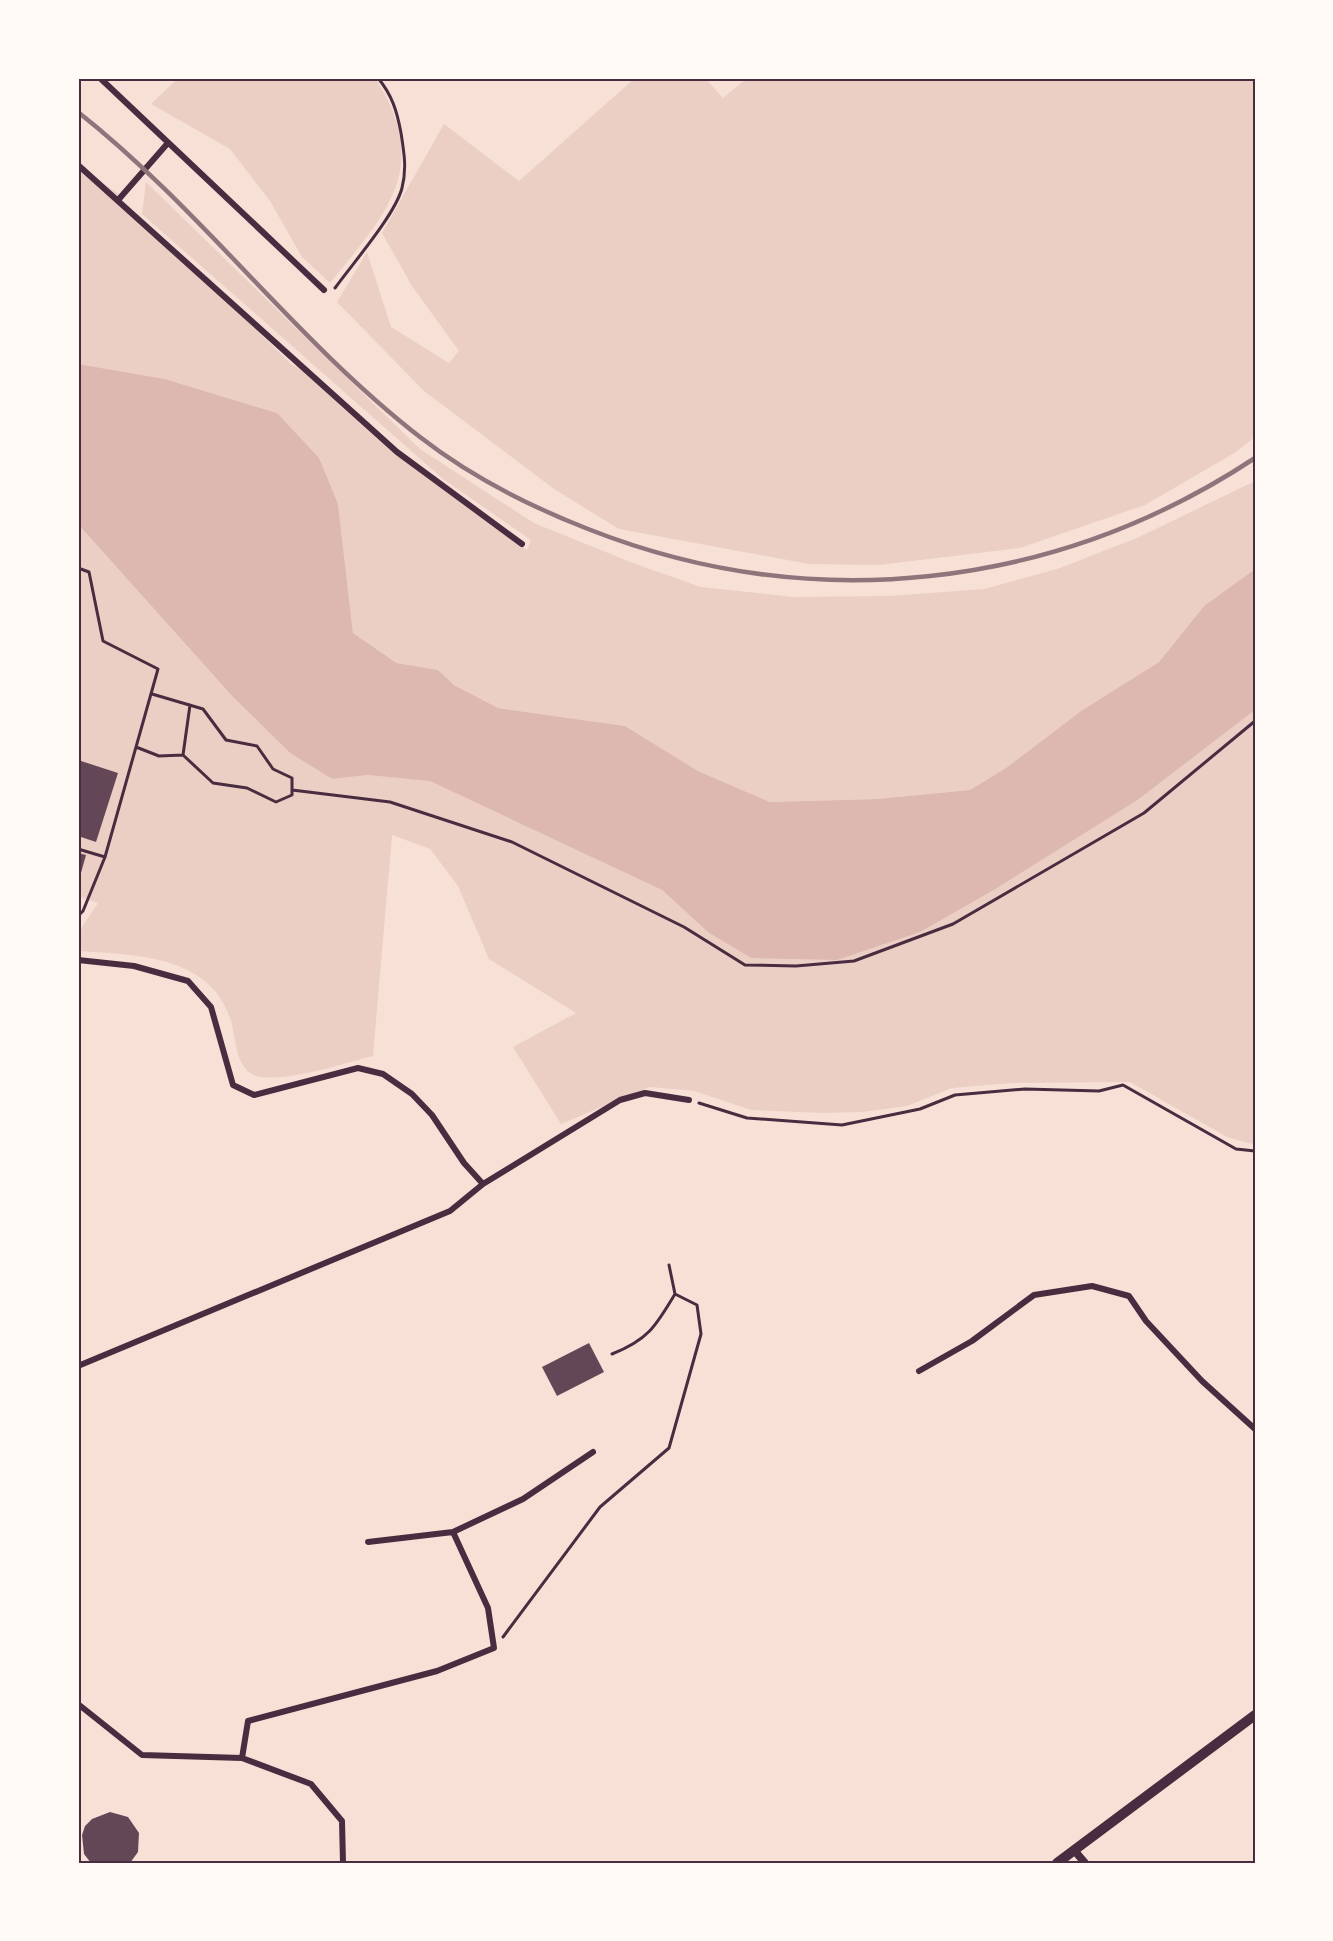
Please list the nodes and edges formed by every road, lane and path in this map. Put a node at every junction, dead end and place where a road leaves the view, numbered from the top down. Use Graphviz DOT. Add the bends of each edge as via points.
graph roads {
  1 [pos="100,78"];
  2 [pos="378,78"];
  3 [pos="167,144"];
  4 [pos="78,165"];
  5 [pos="119,199"];
  6 [pos="324,290"];
  7 [pos="522,544"];
  8 [pos="78,568"];
  9 [pos="151,693"];
  10 [pos="190,705"];
  11 [pos="1255,721"];
  12 [pos="136,747"];
  13 [pos="183,755"];
  14 [pos="292,790"];
  15 [pos="78,849"];
  16 [pos="105,857"];
  17 [pos="78,916"];
  18 [pos="78,960"];
  19 [pos="689,1100"];
  20 [pos="1255,1151"];
  21 [pos="483,1184"];
  22 [pos="669,1264"];
  23 [pos="675,1294"];
  24 [pos="612,1354"];
  25 [pos="78,1366"];
  26 [pos="919,1371"];
  27 [pos="1255,1429"];
  28 [pos="592,1452"];
  29 [pos="453,1532"];
  30 [pos="368,1542"];
  31 [pos="494,1648"];
  32 [pos="78,1704"];
  33 [pos="1255,1714"];
  34 [pos="242,1758"];
  35 [pos="1074,1850"];
  36 [pos="343,1863"];
  37 [pos="1057,1863"];
  38 [pos="1085,1863"];
  1 -- 3 [label="street"];
  2 -- 6 [label="path" via="390,94 398,119 406,161 402,189 331,292"];
  3 -- 5 [label="street"];
  3 -- 6 [label="street"];
  4 -- 5 [label="street"];
  5 -- 7 [label="street" via="397,452"];
  8 -- 9 [label="path" via="90,572 103,641 158,669"];
  9 -- 10 [label="path"];
  9 -- 12 [label="path"];
  10 -- 13 [label="path"];
  10 -- 14 [label="path" via="203,709 226,740 257,746 273,769 292,778"];
  11 -- 14 [label="path" via="1144,813 953,924 854,961 796,966 745,965 684,927 512,842 390,802"];
  12 -- 13 [label="path" via="159,756"];
  12 -- 16 [label="path"];
  13 -- 14 [label="path" via="213,783 247,788 276,802 292,795"];
  15 -- 16 [label="path"];
  16 -- 17 [label="path"];
  18 -- 21 [label="street" via="134,966 188,981 210,1006 233,1086 254,1095 358,1068 383,1074 412,1094 432,1115"];
  19 -- 20 [label="path" via="747,1118 842,1125 920,1109 955,1095 1025,1089 1100,1091 1123,1085 1236,1149"];
  19 -- 21 [label="street" via="645,1093 621,1100"];
  21 -- 25 [label="street" via="450,1211"];
  22 -- 23 [label="path"];
  23 -- 24 [label="path" via="655,1329 636,1345"];
  23 -- 31 [label="path" via="697,1305 701,1334 669,1448 600,1507"];
  26 -- 27 [label="street" via="972,1341 1034,1295 1092,1286 1129,1296 1146,1321 1202,1381"];
  28 -- 29 [label="street" via="523,1499"];
  29 -- 30 [label="street"];
  29 -- 31 [label="street" via="488,1608"];
  31 -- 34 [label="street" via="437,1671 248,1721"];
  32 -- 34 [label="street" via="142,1755"];
  33 -- 35 [label="main road"];
  34 -- 36 [label="street" via="311,1784 342,1821"];
  35 -- 37 [label="main road"];
  35 -- 38 [label="street"];
}
